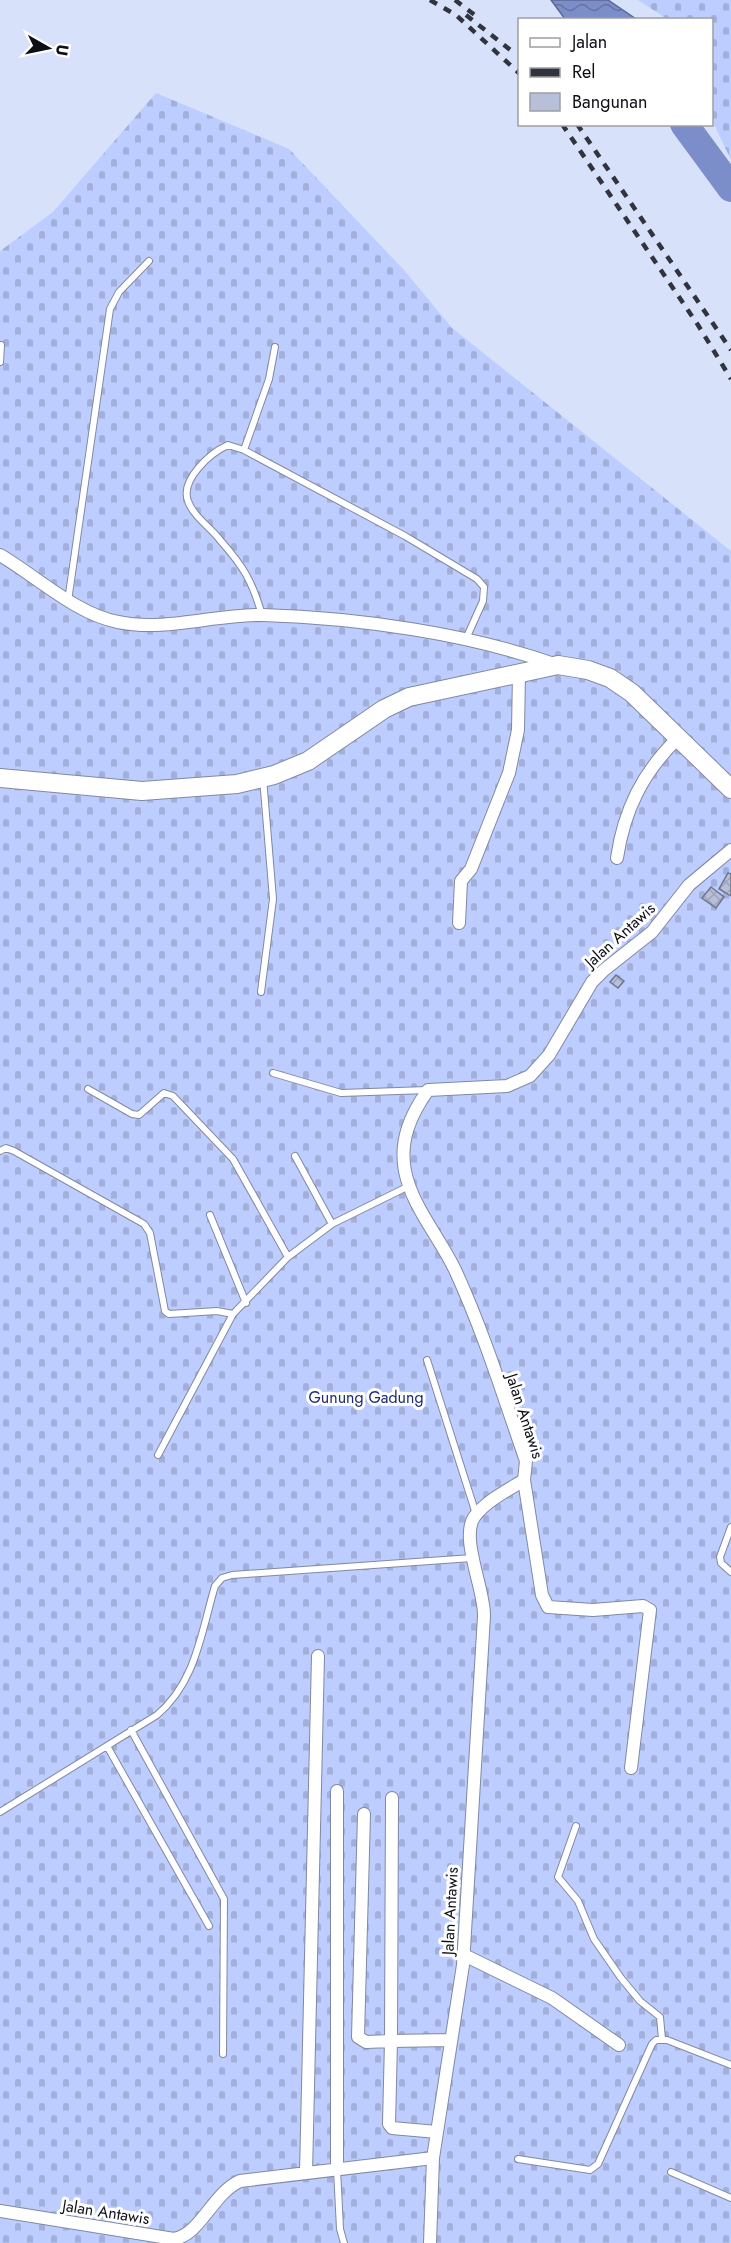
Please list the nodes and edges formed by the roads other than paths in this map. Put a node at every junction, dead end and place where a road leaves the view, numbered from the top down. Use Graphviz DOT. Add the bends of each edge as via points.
graph roads {
  1 [pos="149,261"];
  2 [pos="1,345"];
  3 [pos="274,347"];
  4 [pos="0,362"];
  5 [pos="244,450"];
  6 [pos="1,559"];
  7 [pos="68,601"];
  8 [pos="262,615"];
  9 [pos="465,641"];
  10 [pos="558,665"];
  11 [pos="519,673"];
  12 [pos="678,738"];
  13 [pos="0,778"];
  14 [pos="263,778"];
  15 [pos="731,789"];
  16 [pos="731,849"];
  17 [pos="617,858"];
  18 [pos="459,923"];
  19 [pos="261,992"];
  20 [pos="273,1073"];
  21 [pos="88,1089"];
  22 [pos="428,1090"];
  23 [pos="0,1151"];
  24 [pos="295,1156"];
  25 [pos="409,1186"];
  26 [pos="210,1215"];
  27 [pos="332,1224"];
  28 [pos="288,1257"];
  29 [pos="246,1303"];
  30 [pos="233,1314"];
  31 [pos="427,1360"];
  32 [pos="158,1455"];
  33 [pos="524,1480"];
  34 [pos="476,1514"];
  35 [pos="731,1527"];
  36 [pos="473,1558"];
  37 [pos="731,1572"];
  38 [pos="318,1656"];
  39 [pos="131,1730"];
  40 [pos="107,1746"];
  41 [pos="631,1767"];
  42 [pos="338,1791"];
  43 [pos="392,1798"];
  44 [pos="0,1812"];
  45 [pos="364,1814"];
  46 [pos="576,1826"];
  47 [pos="209,1926"];
  48 [pos="464,1955"];
  49 [pos="662,2039"];
  50 [pos="450,2040"];
  51 [pos="391,2041"];
  52 [pos="619,2045"];
  53 [pos="223,2054"];
  54 [pos="731,2065"];
  55 [pos="437,2132"];
  56 [pos="433,2158"];
  57 [pos="518,2159"];
  58 [pos="337,2169"];
  59 [pos="671,2172"];
  60 [pos="306,2173"];
  61 [pos="731,2198"];
  62 [pos="0,2211"];
  63 [pos="149,2239"];
  64 [pos="344,2243"];
  65 [pos="430,2243"];
  1 -- 7 [label="lane" via="119,292 110,309"];
  2 -- 4 [label="lane"];
  3 -- 5 [label="lane" via="269,379"];
  5 -- 8 [label="lane" via="228,446 206,461 188,484 186,496 253,584"];
  5 -- 9 [label="lane" via="477,579 484,587 483,602"];
  6 -- 7 [label="street"];
  7 -- 8 [label="street" via="117,622 148,624"];
  8 -- 9 [label="street" via="390,627"];
  9 -- 10 [label="street" via="518,651"];
  10 -- 11 [label="street"];
  10 -- 12 [label="street" via="610,678 632,693"];
  11 -- 14 [label="street" via="410,697 384,709 308,761"];
  11 -- 18 [label="street" via="518,730 509,772 474,862 461,881"];
  12 -- 15 [label="street"];
  12 -- 17 [label="street" via="659,756 639,787 628,809"];
  13 -- 14 [label="street" via="142,791 237,784"];
  14 -- 19 [label="lane" via="273,899"];
  16 -- 22 [label="street, Jalan Antawis" via="689,885 652,932 592,982 549,1055 530,1076 507,1086"];
  20 -- 22 [label="lane" via="341,1093"];
  21 -- 28 [label="lane" via="139,1115 164,1093 173,1096 233,1159"];
  22 -- 25 [label="street, Jalan Antawis" via="413,1111 406,1133 404,1159"];
  23 -- 30 [label="lane" via="14,1151 144,1224 150,1233 165,1311 169,1314"];
  24 -- 27 [label="lane"];
  25 -- 27 [label="lane"];
  25 -- 33 [label="street, Jalan Antawis" via="462,1286 526,1461"];
  26 -- 29 [label="lane"];
  27 -- 28 [label="lane"];
  28 -- 29 [label="lane"];
  29 -- 30 [label="lane"];
  30 -- 32 [label="lane"];
  31 -- 34 [label="lane"];
  33 -- 34 [label="street, Jalan Antawis"];
  33 -- 41 [label="street" via="542,1594 548,1607 593,1610 642,1606 650,1610"];
  34 -- 36 [label="street, Jalan Antawis" via="469,1529"];
  35 -- 37 [label="lane" via="720,1557"];
  36 -- 39 [label="lane" via="222,1578 215,1586 191,1670 179,1694"];
  36 -- 48 [label="street, Jalan Antawis" via="483,1593 484,1616"];
  38 -- 60 [label="street"];
  39 -- 40 [label="lane"];
  39 -- 53 [label="lane" via="224,1899"];
  40 -- 44 [label="lane"];
  40 -- 47 [label="lane"];
  42 -- 58 [label="street"];
  43 -- 51 [label="street"];
  45 -- 51 [label="street" via="358,2037 366,2042"];
  46 -- 49 [label="lane" via="558,1876 578,1901 594,1939 621,1978 660,2017"];
  48 -- 50 [label="street, Jalan Antawis"];
  48 -- 52 [label="street" via="552,1998"];
  49 -- 54 [label="lane"];
  49 -- 57 [label="lane" via="652,2044 598,2164 590,2170"];
  50 -- 51 [label="street"];
  50 -- 55 [label="street, Jalan Antawis"];
  51 -- 55 [label="street" via="389,2124 397,2130"];
  55 -- 56 [label="street, Jalan Antawis"];
  56 -- 58 [label="street, Jalan Antawis"];
  56 -- 65 [label="street, Jalan Antawis"];
  58 -- 60 [label="street, Jalan Antawis"];
  58 -- 64 [label="lane"];
  59 -- 61 [label="lane"];
  60 -- 63 [label="street, Jalan Antawis" via="240,2181 220,2194 182,2238"];
  62 -- 63 [label="street, Jalan Antawis"];
}
